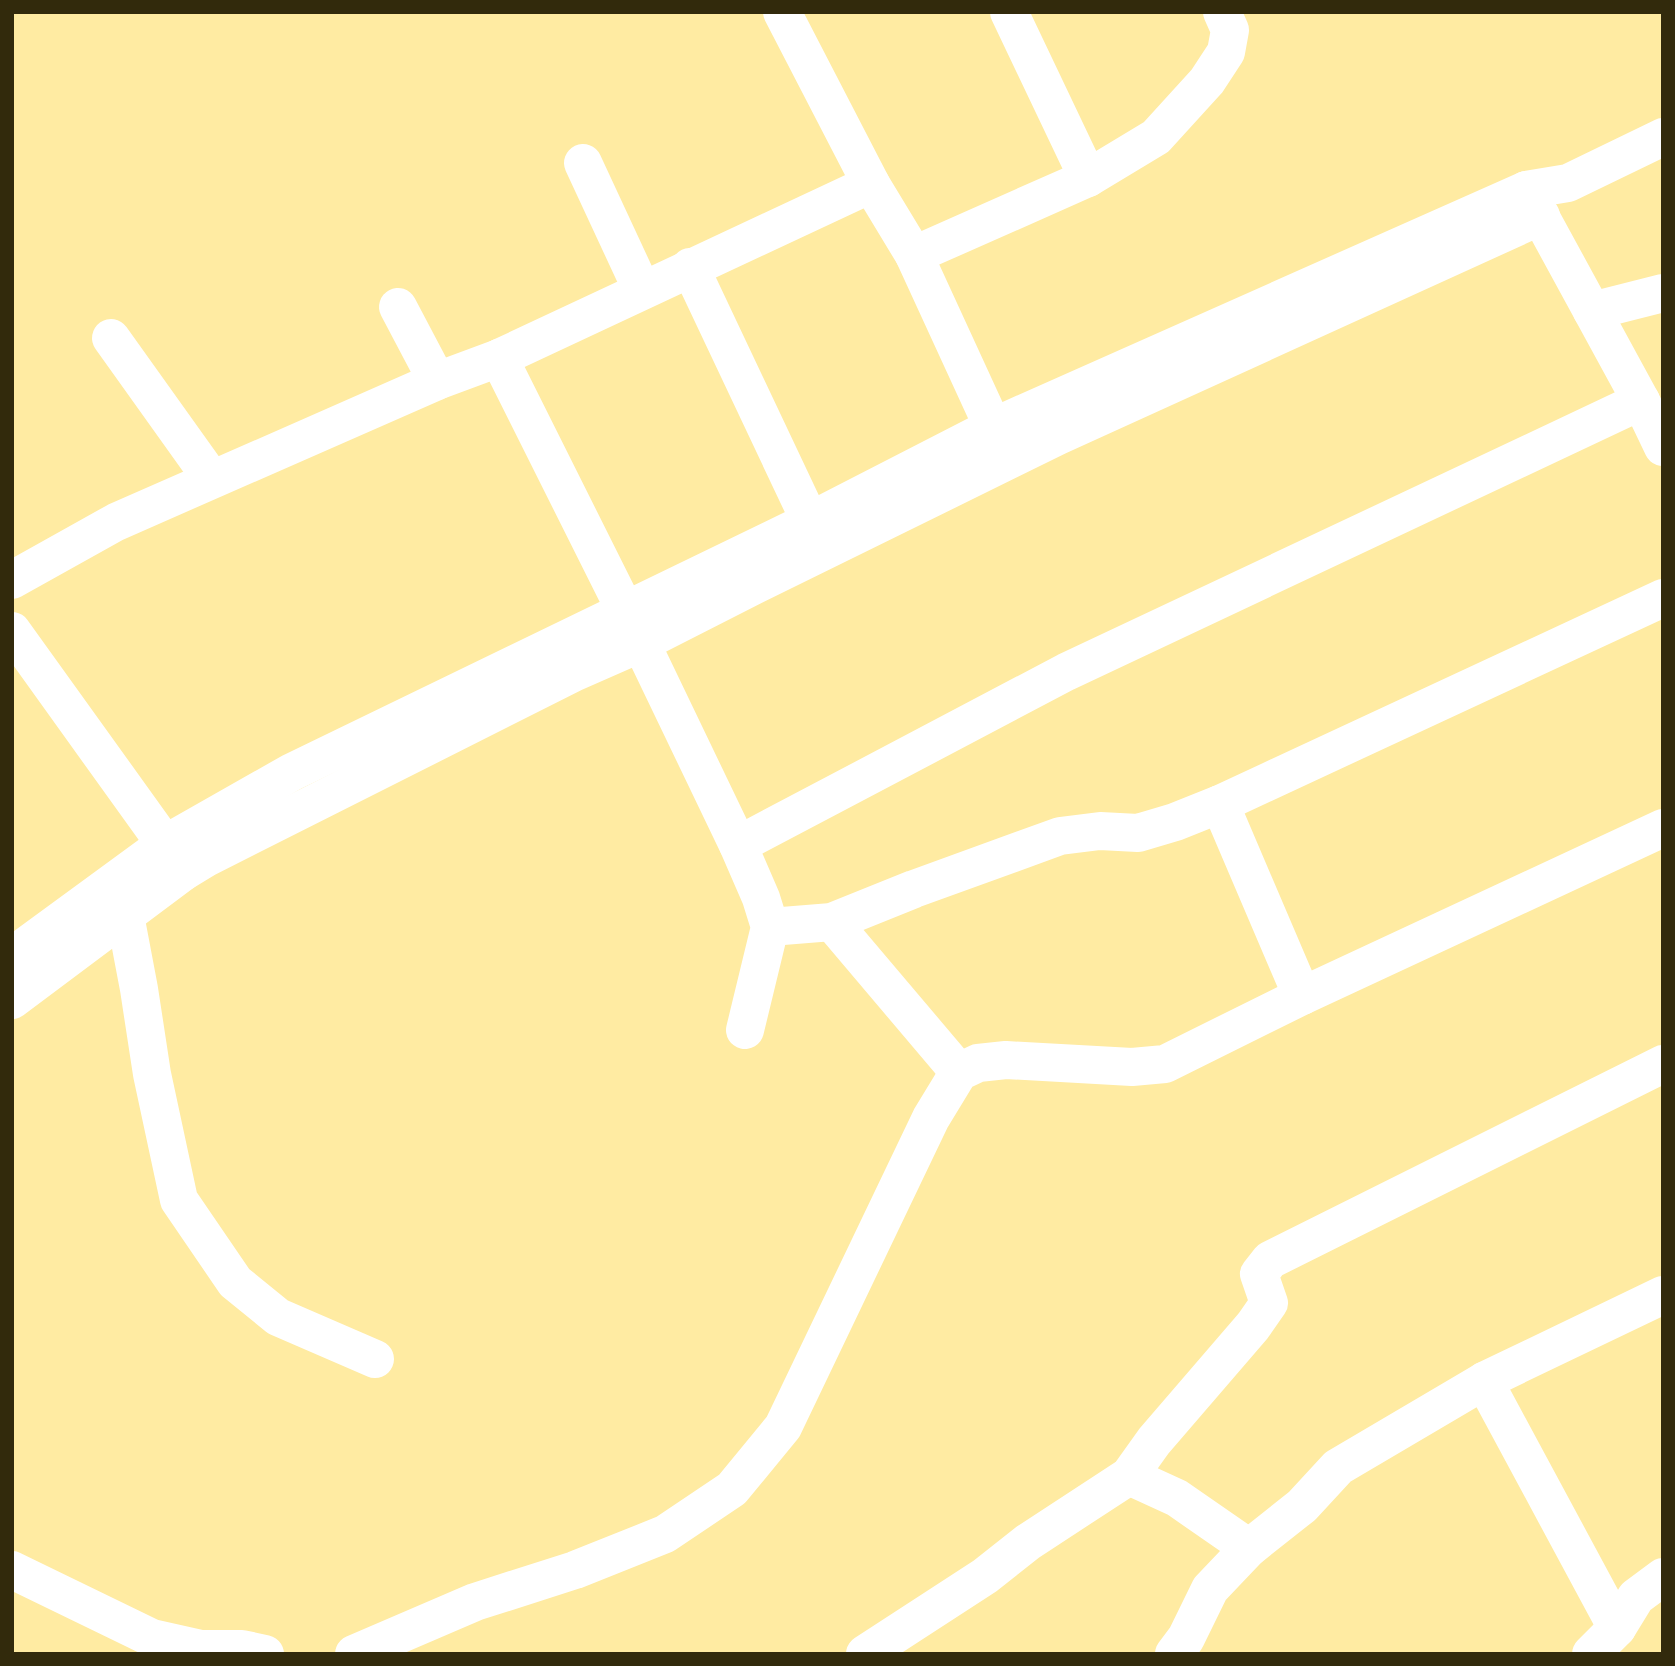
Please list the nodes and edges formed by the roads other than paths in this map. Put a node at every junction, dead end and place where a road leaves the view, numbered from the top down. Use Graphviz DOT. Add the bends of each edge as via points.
graph roads {
  1 [pos="782,12"];
  2 [pos="1009,12"];
  3 [pos="1222,12"];
  4 [pos="1663,137"];
  5 [pos="583,163"];
  6 [pos="1088,178"];
  7 [pos="871,184"];
  8 [pos="1534,203"];
  9 [pos="914,255"];
  10 [pos="690,267"];
  11 [pos="642,290"];
  12 [pos="1663,293"];
  13 [pos="398,307"];
  14 [pos="1592,311"];
  15 [pos="111,338"];
  16 [pos="499,358"];
  17 [pos="437,381"];
  18 [pos="1641,401"];
  19 [pos="993,427"];
  20 [pos="1663,447"];
  21 [pos="1002,465"];
  22 [pos="211,478"];
  23 [pos="810,521"];
  24 [pos="12,580"];
  25 [pos="1663,598"];
  26 [pos="634,627"];
  27 [pos="12,631"];
  28 [pos="1220,804"];
  29 [pos="1663,828"];
  30 [pos="738,845"];
  31 [pos="174,858"];
  32 [pos="125,915"];
  33 [pos="832,922"];
  34 [pos="770,928"];
  35 [pos="12,956"];
  36 [pos="1302,996"];
  37 [pos="12,1000"];
  38 [pos="745,1030"];
  39 [pos="1663,1064"];
  40 [pos="959,1072"];
  41 [pos="1663,1295"];
  42 [pos="375,1359"];
  43 [pos="1484,1381"];
  44 [pos="1129,1476"];
  45 [pos="1249,1548"];
  46 [pos="12,1570"];
  47 [pos="1663,1577"];
  48 [pos="1604,1641"];
  49 [pos="265,1654"];
  50 [pos="354,1654"];
  51 [pos="865,1654"];
  52 [pos="1174,1654"];
  1 -- 7 [label="street"];
  2 -- 6 [label="street"];
  3 -- 6 [label="street" via="1230,30 1226,52 1207,81 1156,138"];
  4 -- 8 [label="street"];
  5 -- 11 [label="street"];
  6 -- 9 [label="street"];
  7 -- 9 [label="street"];
  7 -- 10 [label="street"];
  8 -- 14 [label="street"];
  8 -- 19 [label="street"];
  8 -- 21 [label="street"];
  9 -- 19 [label="street"];
  10 -- 11 [label="street"];
  10 -- 23 [label="street"];
  11 -- 16 [label="street"];
  12 -- 14 [label="street"];
  13 -- 17 [label="street"];
  14 -- 18 [label="street"];
  15 -- 22 [label="street"];
  16 -- 17 [label="street"];
  16 -- 26 [label="street"];
  17 -- 22 [label="street"];
  18 -- 20 [label="street"];
  18 -- 30 [label="street" via="1066,672"];
  19 -- 21 [label="street"];
  19 -- 23 [label="street"];
  21 -- 26 [label="street" via="824,550"];
  22 -- 24 [label="street" via="116,522"];
  23 -- 26 [label="street"];
  25 -- 28 [label="street"];
  26 -- 30 [label="street"];
  26 -- 31 [label="street" via="292,772"];
  27 -- 31 [label="street"];
  28 -- 33 [label="street" via="1138,833 1060,836"];
  28 -- 36 [label="street"];
  29 -- 36 [label="street"];
  30 -- 34 [label="street"];
  31 -- 32 [label="street"];
  31 -- 35 [label="street"];
  32 -- 37 [label="street"];
  32 -- 42 [label="street" via="179,1200 235,1282 268,1309"];
  33 -- 34 [label="street"];
  33 -- 40 [label="street"];
  34 -- 38 [label="street"];
  36 -- 40 [label="street" via="1165,1063 1132,1067 1006,1060 978,1063"];
  39 -- 44 [label="street" via="1270,1260 1259,1274 1269,1303"];
  40 -- 50 [label="street" via="931,1118 783,1427 732,1489 666,1534 475,1602"];
  41 -- 43 [label="street"];
  43 -- 45 [label="street" via="1338,1467 1302,1506"];
  43 -- 48 [label="street"];
  44 -- 45 [label="street" via="1177,1498"];
  44 -- 51 [label="street"];
  45 -- 52 [label="street" via="1210,1589"];
  46 -- 49 [label="street" via="152,1638 201,1649"];
  47 -- 48 [label="street" via="1636,1597"];
}
